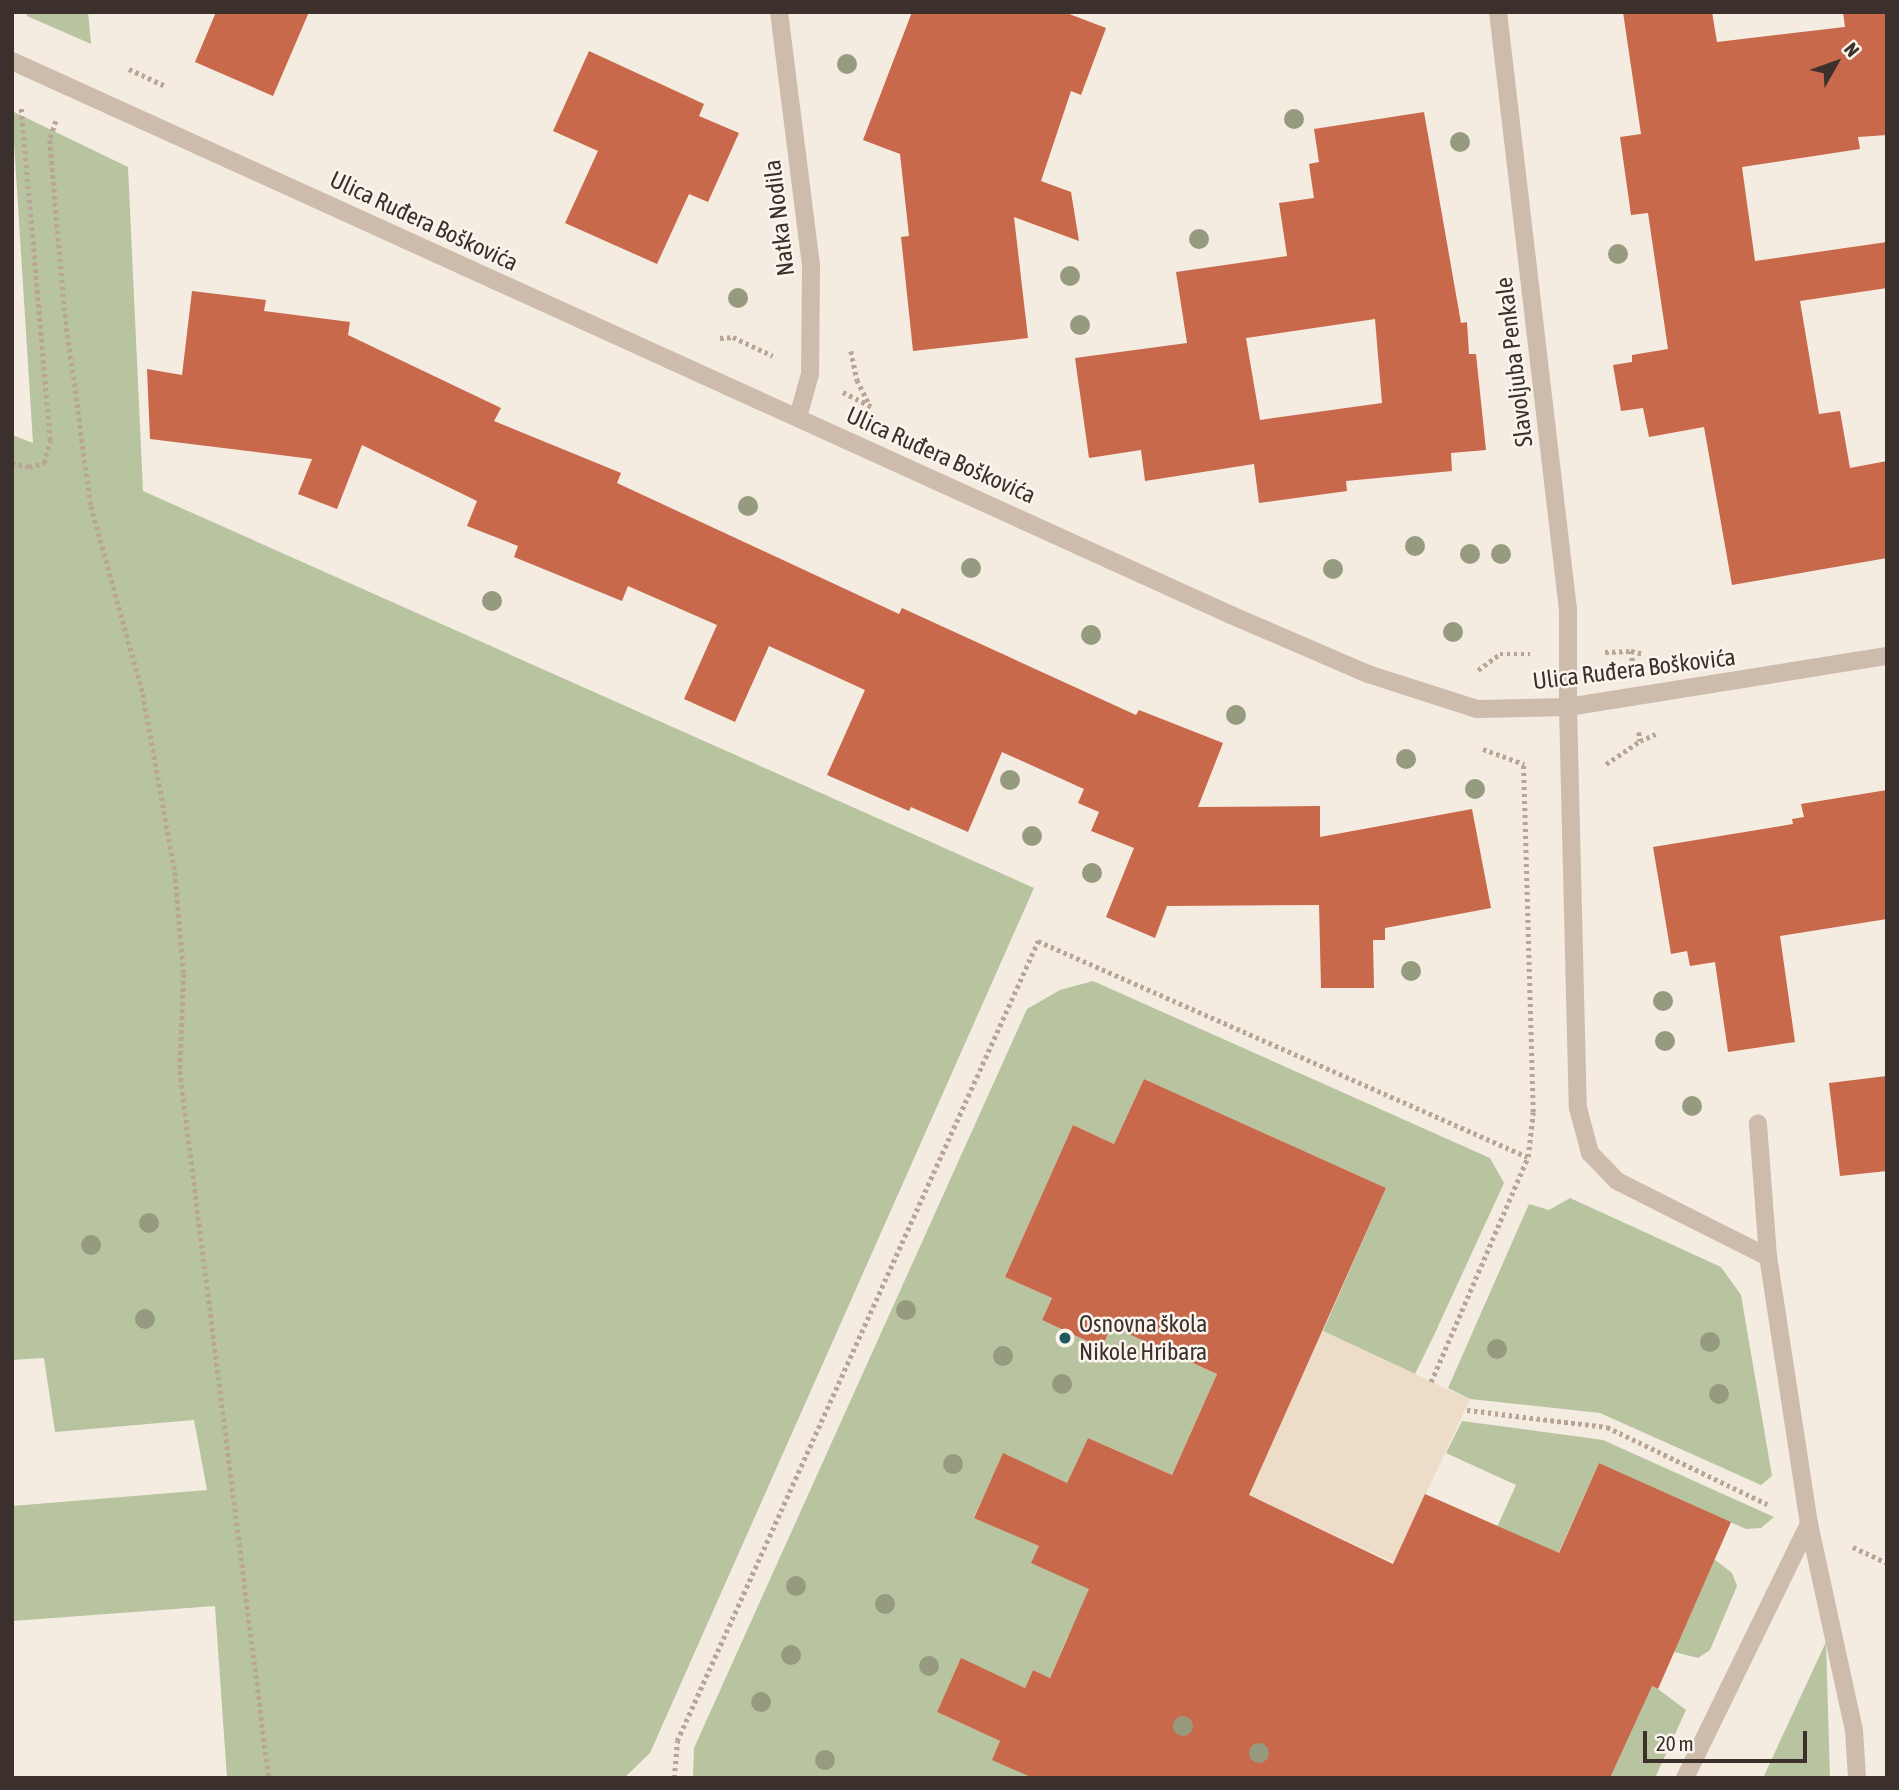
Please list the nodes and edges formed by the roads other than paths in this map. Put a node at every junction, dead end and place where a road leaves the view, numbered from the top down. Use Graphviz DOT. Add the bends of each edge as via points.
graph roads {
  1 [pos="779,12"];
  2 [pos="1498,12"];
  3 [pos="12,61"];
  4 [pos="798,417"];
  5 [pos="1887,656"];
  6 [pos="1568,707"];
  7 [pos="1758,1123"];
  8 [pos="1768,1257"];
  9 [pos="1809,1524"];
  10 [pos="1685,1778"];
  11 [pos="1857,1778"];
  1 -- 4 [label="street, Natka Nodila" via="811,266 810,374"];
  2 -- 6 [label="street, Slavoljuba Penkale" via="1568,610"];
  3 -- 4 [label="street, Ulica Ruđera Boškovića"];
  4 -- 6 [label="street, Ulica Ruđera Boškovića" via="1368,674 1477,709"];
  5 -- 6 [label="street, Ulica Ruđera Boškovića"];
  6 -- 8 [label="street, Slavoljuba Penkale" via="1578,1108 1586,1142 1600,1167 1617,1181"];
  7 -- 8 [label="street"];
  8 -- 9 [label="street"];
  9 -- 10 [label="street"];
  9 -- 11 [label="street" via="1854,1730"];
}
